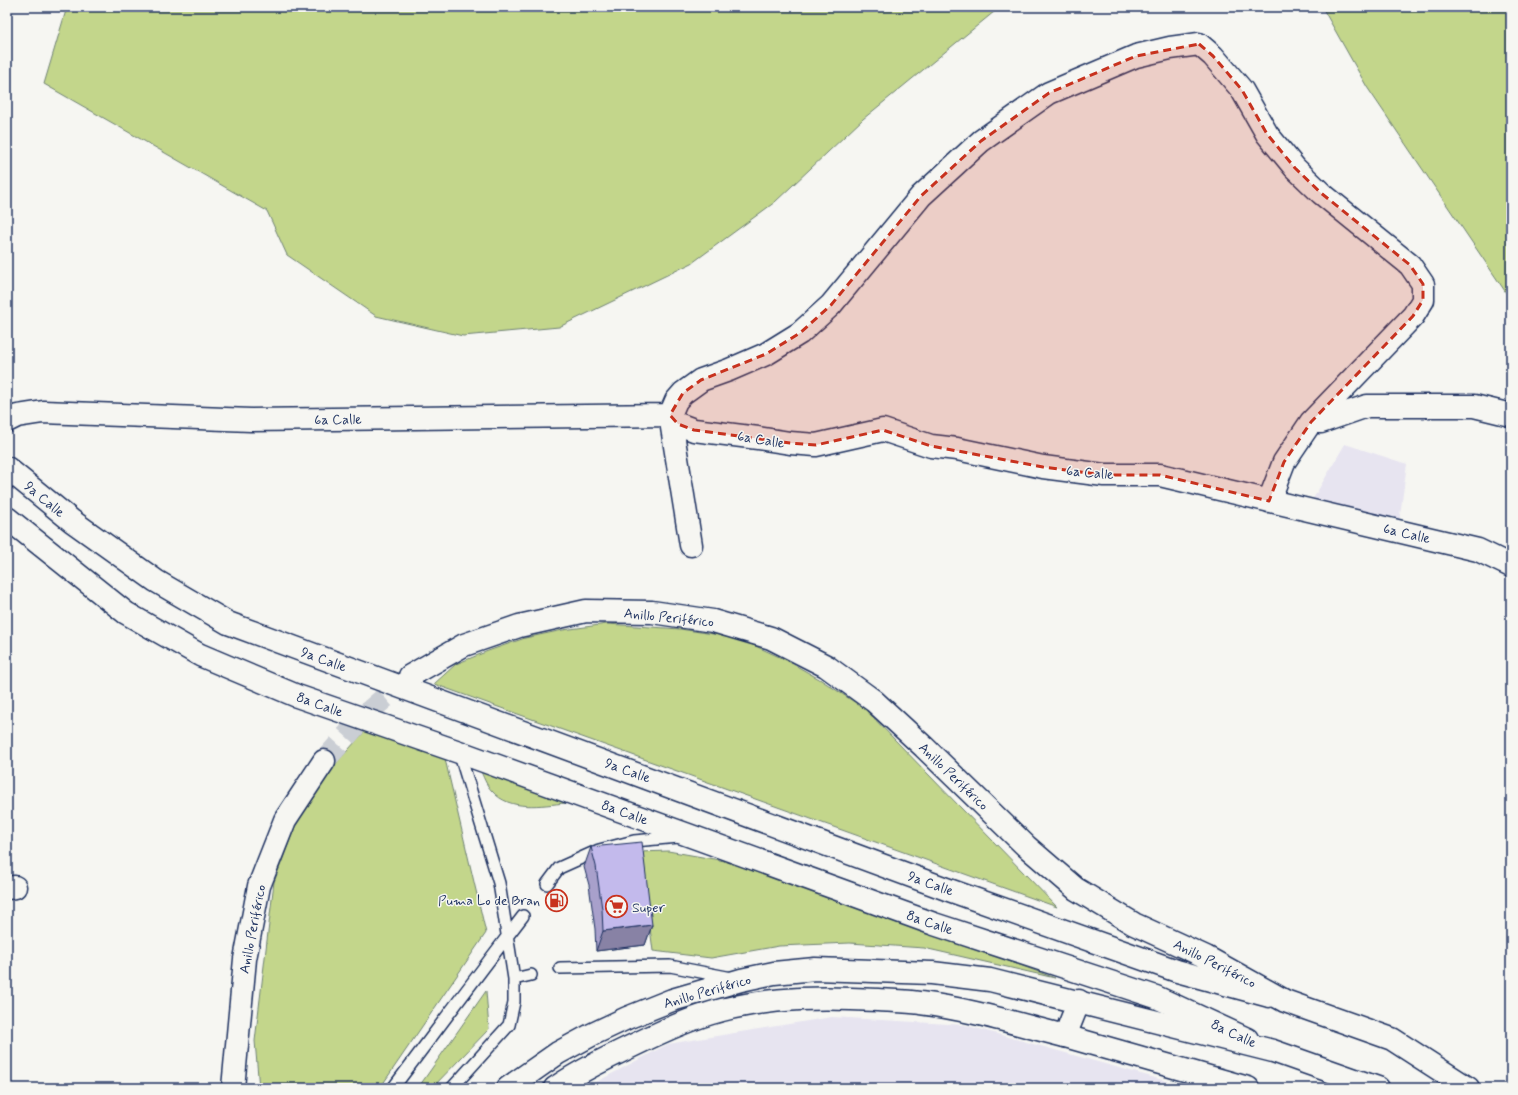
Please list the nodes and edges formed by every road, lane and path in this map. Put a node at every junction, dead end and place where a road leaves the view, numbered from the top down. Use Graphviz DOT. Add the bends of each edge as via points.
graph roads {
  1 [pos="670,415"];
  2 [pos="1511,415"];
  3 [pos="7,421"];
  4 [pos="1311,422"];
  5 [pos="7,468"];
  6 [pos="1269,500"];
  7 [pos="7,518"];
  8 [pos="691,545"];
  9 [pos="1511,566"];
  10 [pos="410,676"];
  11 [pos="459,752"];
  12 [pos="324,761"];
  13 [pos="694,836"];
  14 [pos="547,884"];
  15 [pos="523,916"];
  16 [pos="507,936"];
  17 [pos="560,968"];
  18 [pos="531,975"];
  19 [pos="514,979"];
  20 [pos="741,980"];
  21 [pos="1079,1001"];
  22 [pos="1285,1001"];
  23 [pos="1065,1036"];
  24 [pos="236,1049"];
  25 [pos="1273,1051"];
  26 [pos="1344,1083"];
  27 [pos="233,1088"];
  28 [pos="241,1088"];
  29 [pos="393,1088"];
  30 [pos="452,1088"];
  31 [pos="508,1088"];
  32 [pos="555,1088"];
  33 [pos="1248,1088"];
  34 [pos="1378,1088"];
  35 [pos="1468,1088"];
  1 -- 3 [label="main road, 6a Calle" via="251,420 43,412 17,416"];
  1 -- 4 [label="main road" via="676,400 701,380 766,354 800,333 831,305 921,196 981,141 1048,93 1136,56 1199,44 1213,56 1242,90 1267,134 1295,168 1321,193 1410,265 1423,284 1423,300 1413,316"];
  1 -- 6 [label="main road, 6a Calle" via="678,424 694,430 816,445 883,430 931,446 957,449 1043,468 1104,475 1160,475"];
  1 -- 8 [label="main road"];
  2 -- 4 [label="main road" via="1474,406 1367,406 1321,422"];
  4 -- 6 [label="main road" via="1284,462"];
  5 -- 22 [label="main road, 9a Calle" via="72,521 156,581 228,623 963,895 1177,971"];
  6 -- 9 [label="main road, 6a Calle" via="1478,550"];
  7 -- 11 [label="main road, 8a Calle" via="126,613 200,655 297,696"];
  10 -- 22 [label="main road, Anillo Periférico" via="464,645 519,626 586,611 652,612 713,620 771,638 826,666 874,701 1026,846 1076,889 1134,924 1206,957"];
  11 -- 13 [label="main road, 8a Calle"];
  11 -- 16 [label="lane" via="500,883"];
  12 -- 24 [label="main road, Anillo Periférico" via="285,820 259,886 245,959"];
  13 -- 14 [label="lane" via="634,841 599,850 559,868"];
  13 -- 25 [label="main road, 8a Calle" via="934,924 1156,997"];
  15 -- 16 [label="lane"];
  16 -- 19 [label="lane"];
  16 -- 29 [label="lane"];
  17 -- 20 [label="lane" via="670,966"];
  18 -- 19 [label="lane"];
  19 -- 30 [label="lane" via="514,1002 509,1025"];
  20 -- 21 [label="main road, Anillo Periférico" via="774,973 815,969 932,973 990,980"];
  20 -- 31 [label="main road, Anillo Periférico" via="672,1000 627,1018 558,1053"];
  21 -- 23 [label="main road"];
  21 -- 25 [label="main road, Anillo Periférico"];
  22 -- 35 [label="main road, Anillo Periférico" via="1392,1039"];
  23 -- 32 [label="main road, Anillo Periférico" via="964,1010 920,1003 849,998 784,1000 722,1010 680,1024 614,1054"];
  23 -- 33 [label="main road, Anillo Periférico"];
  24 -- 27 [label="main road, Anillo Periférico"];
  24 -- 28 [label="main road"];
  25 -- 26 [label="main road, Anillo Periférico"];
  26 -- 34 [label="main road, Anillo Periférico"];
}
